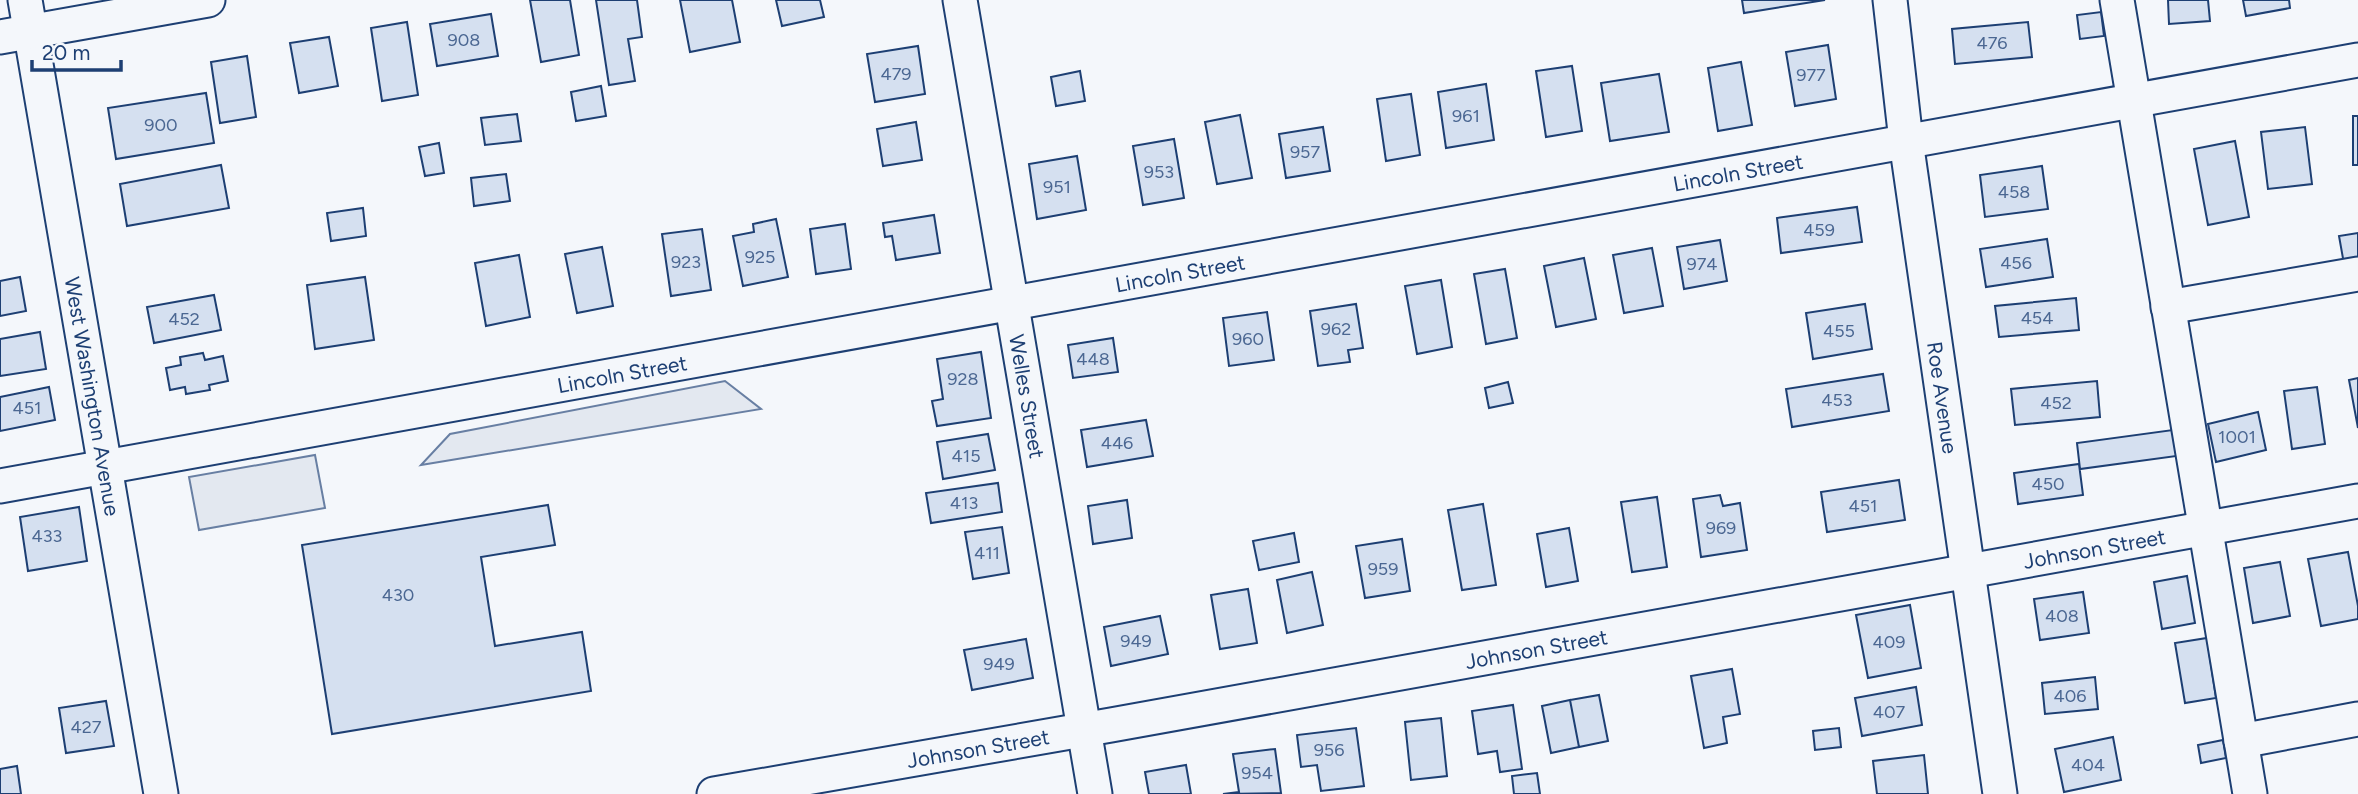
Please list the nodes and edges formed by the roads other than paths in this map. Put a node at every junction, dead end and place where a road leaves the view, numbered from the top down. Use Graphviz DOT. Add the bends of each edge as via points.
graph roads {
  1 [pos="208,0"];
  2 [pos="960,0"];
  3 [pos="1890,0"];
  4 [pos="2118,0"];
  5 [pos="18,23"];
  6 [pos="2358,60"];
  7 [pos="2135,100"];
  8 [pos="1906,141"];
  9 [pos="2358,274"];
  10 [pos="1013,303"];
  11 [pos="2168,307"];
  12 [pos="106,468"];
  13 [pos="0,486"];
  14 [pos="2358,501"];
  15 [pos="2206,528"];
  16 [pos="1968,572"];
  17 [pos="2358,719"];
  18 [pos="1084,730"];
  19 [pos="2241,741"];
  20 [pos="161,794"];
  21 [pos="714,794"];
  22 [pos="1095,794"];
  23 [pos="2000,794"];
  24 [pos="2250,794"];
  1 -- 5 [label="street"];
  2 -- 10 [label="street, Welles Street"];
  3 -- 8 [label="street, Roe Avenue"];
  4 -- 7 [label="street"];
  5 -- 12 [label="street, West Washington Avenue"];
  6 -- 7 [label="street, Lincoln Street"];
  7 -- 8 [label="street, Lincoln Street"];
  7 -- 11 [label="street"];
  8 -- 10 [label="street, Lincoln Street"];
  8 -- 16 [label="street, Roe Avenue"];
  9 -- 11 [label="street"];
  10 -- 12 [label="street, Lincoln Street"];
  10 -- 18 [label="street, Welles Street"];
  11 -- 15 [label="street"];
  12 -- 13 [label="street, Lincoln Street"];
  12 -- 20 [label="street, West Washington Avenue"];
  14 -- 15 [label="street, Johnson Street"];
  15 -- 16 [label="street, Johnson Street"];
  15 -- 19 [label="street"];
  16 -- 18 [label="street, Johnson Street"];
  16 -- 23 [label="street, Roe Avenue"];
  17 -- 19 [label="street"];
  18 -- 21 [label="street, Johnson Street"];
  18 -- 22 [label="street, Welles Street"];
  19 -- 24 [label="street"];
}
